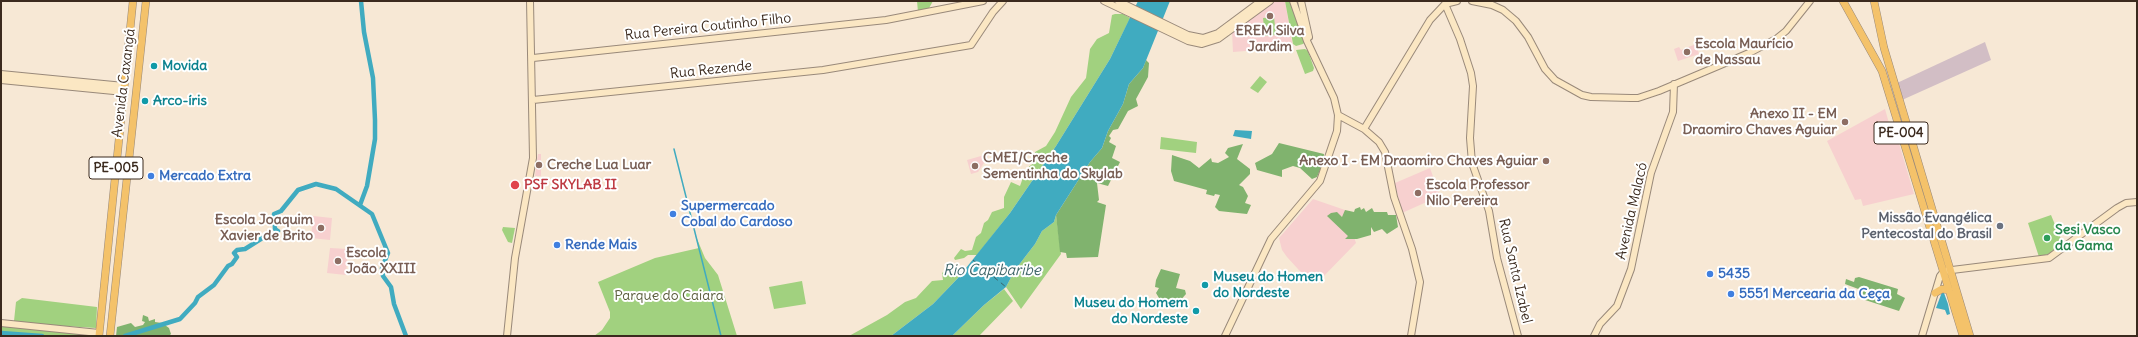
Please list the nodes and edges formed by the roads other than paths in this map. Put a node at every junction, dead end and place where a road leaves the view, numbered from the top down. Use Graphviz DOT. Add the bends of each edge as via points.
graph roads {
  1 [pos="133,1"];
  2 [pos="146,1"];
  3 [pos="530,1"];
  4 [pos="983,1"];
  5 [pos="1104,1"];
  6 [pos="1118,1"];
  7 [pos="1261,1"];
  8 [pos="1270,1"];
  9 [pos="1294,1"];
  10 [pos="1299,1"];
  11 [pos="1457,1"];
  12 [pos="1472,1"];
  13 [pos="1810,1"];
  14 [pos="1843,1"];
  15 [pos="1874,1"];
  16 [pos="1001,2"];
  17 [pos="1445,4"];
  18 [pos="1310,46"];
  19 [pos="1884,48"];
  20 [pos="1886,56"];
  21 [pos="1875,57"];
  22 [pos="533,58"];
  23 [pos="1,74"];
  24 [pos="1,80"];
  25 [pos="1674,84"];
  26 [pos="124,89"];
  27 [pos="533,100"];
  28 [pos="1338,114"];
  29 [pos="1364,129"];
  30 [pos="2137,202"];
  31 [pos="1947,270"];
  32 [pos="1949,290"];
  33 [pos="1936,293"];
  34 [pos="1,323"];
  35 [pos="99,334"];
  36 [pos="110,334"];
  37 [pos="507,336"];
  38 [pos="1225,336"];
  39 [pos="1411,336"];
  40 [pos="1518,336"];
  41 [pos="1594,336"];
  42 [pos="1922,336"];
  43 [pos="1962,336"];
  44 [pos="1970,336"];
  1 -- 26 [label="main road, Avenida Caxangá / PE-005"];
  2 -- 36 [label="main road, Avenida Caxangá / PE-005"];
  3 -- 22 [label="street"];
  4 -- 22 [label="street, Rua Pereira Coutinho Filho" via="886,20"];
  5 -- 8 [label="street" via="1188,41 1202,44 1218,39"];
  6 -- 7 [label="street" via="1188,35 1202,38 1218,33"];
  9 -- 18 [label="street"];
  10 -- 18 [label="street"];
  11 -- 17 [label="street"];
  12 -- 25 [label="street" via="1492,5 1510,15 1524,30 1551,76 1582,95 1638,98"];
  13 -- 25 [label="street" via="1786,32 1776,39"];
  14 -- 21 [label="main road, PE-004"];
  15 -- 19 [label="main road, PE-004"];
  16 -- 27 [label="street, Rua Rezende" via="971,45 823,70"];
  17 -- 29 [label="street" via="1430,20"];
  17 -- 40 [label="street, Rua Santa Izabel" via="1471,72 1472,163 1489,211 1497,258"];
  18 -- 28 [label="street" via="1334,98"];
  19 -- 20 [label="main road, PE-004"];
  19 -- 21 [label="main road"];
  20 -- 21 [label="main road"];
  20 -- 31 [label="main road, PE-004"];
  21 -- 31 [label="main road, PE-004" via="1888,86"];
  22 -- 27 [label="street"];
  23 -- 26 [label="street"];
  24 -- 26 [label="street"];
  25 -- 41 [label="street, Avenida Malacó" via="1672,116 1651,173 1631,269 1617,306 1600,324"];
  26 -- 35 [label="main road, Avenida Caxangá / PE-005"];
  27 -- 37 [label="street" via="533,158 515,258"];
  28 -- 29 [label="street"];
  28 -- 38 [label="street" via="1337,131 1320,181 1271,239"];
  29 -- 39 [label="street" via="1379,142 1384,152 1394,198 1419,273 1420,286"];
  30 -- 31 [label="street" via="2126,203 2117,208 2069,245 2044,260"];
  31 -- 32 [label="main road, PE-004"];
  31 -- 33 [label="street"];
  31 -- 44 [label="main road, PE-004"];
  32 -- 33 [label="main road" via="1942,289"];
  32 -- 43 [label="main road, PE-004"];
  33 -- 42 [label="street"];
  34 -- 35 [label="street"];
}
